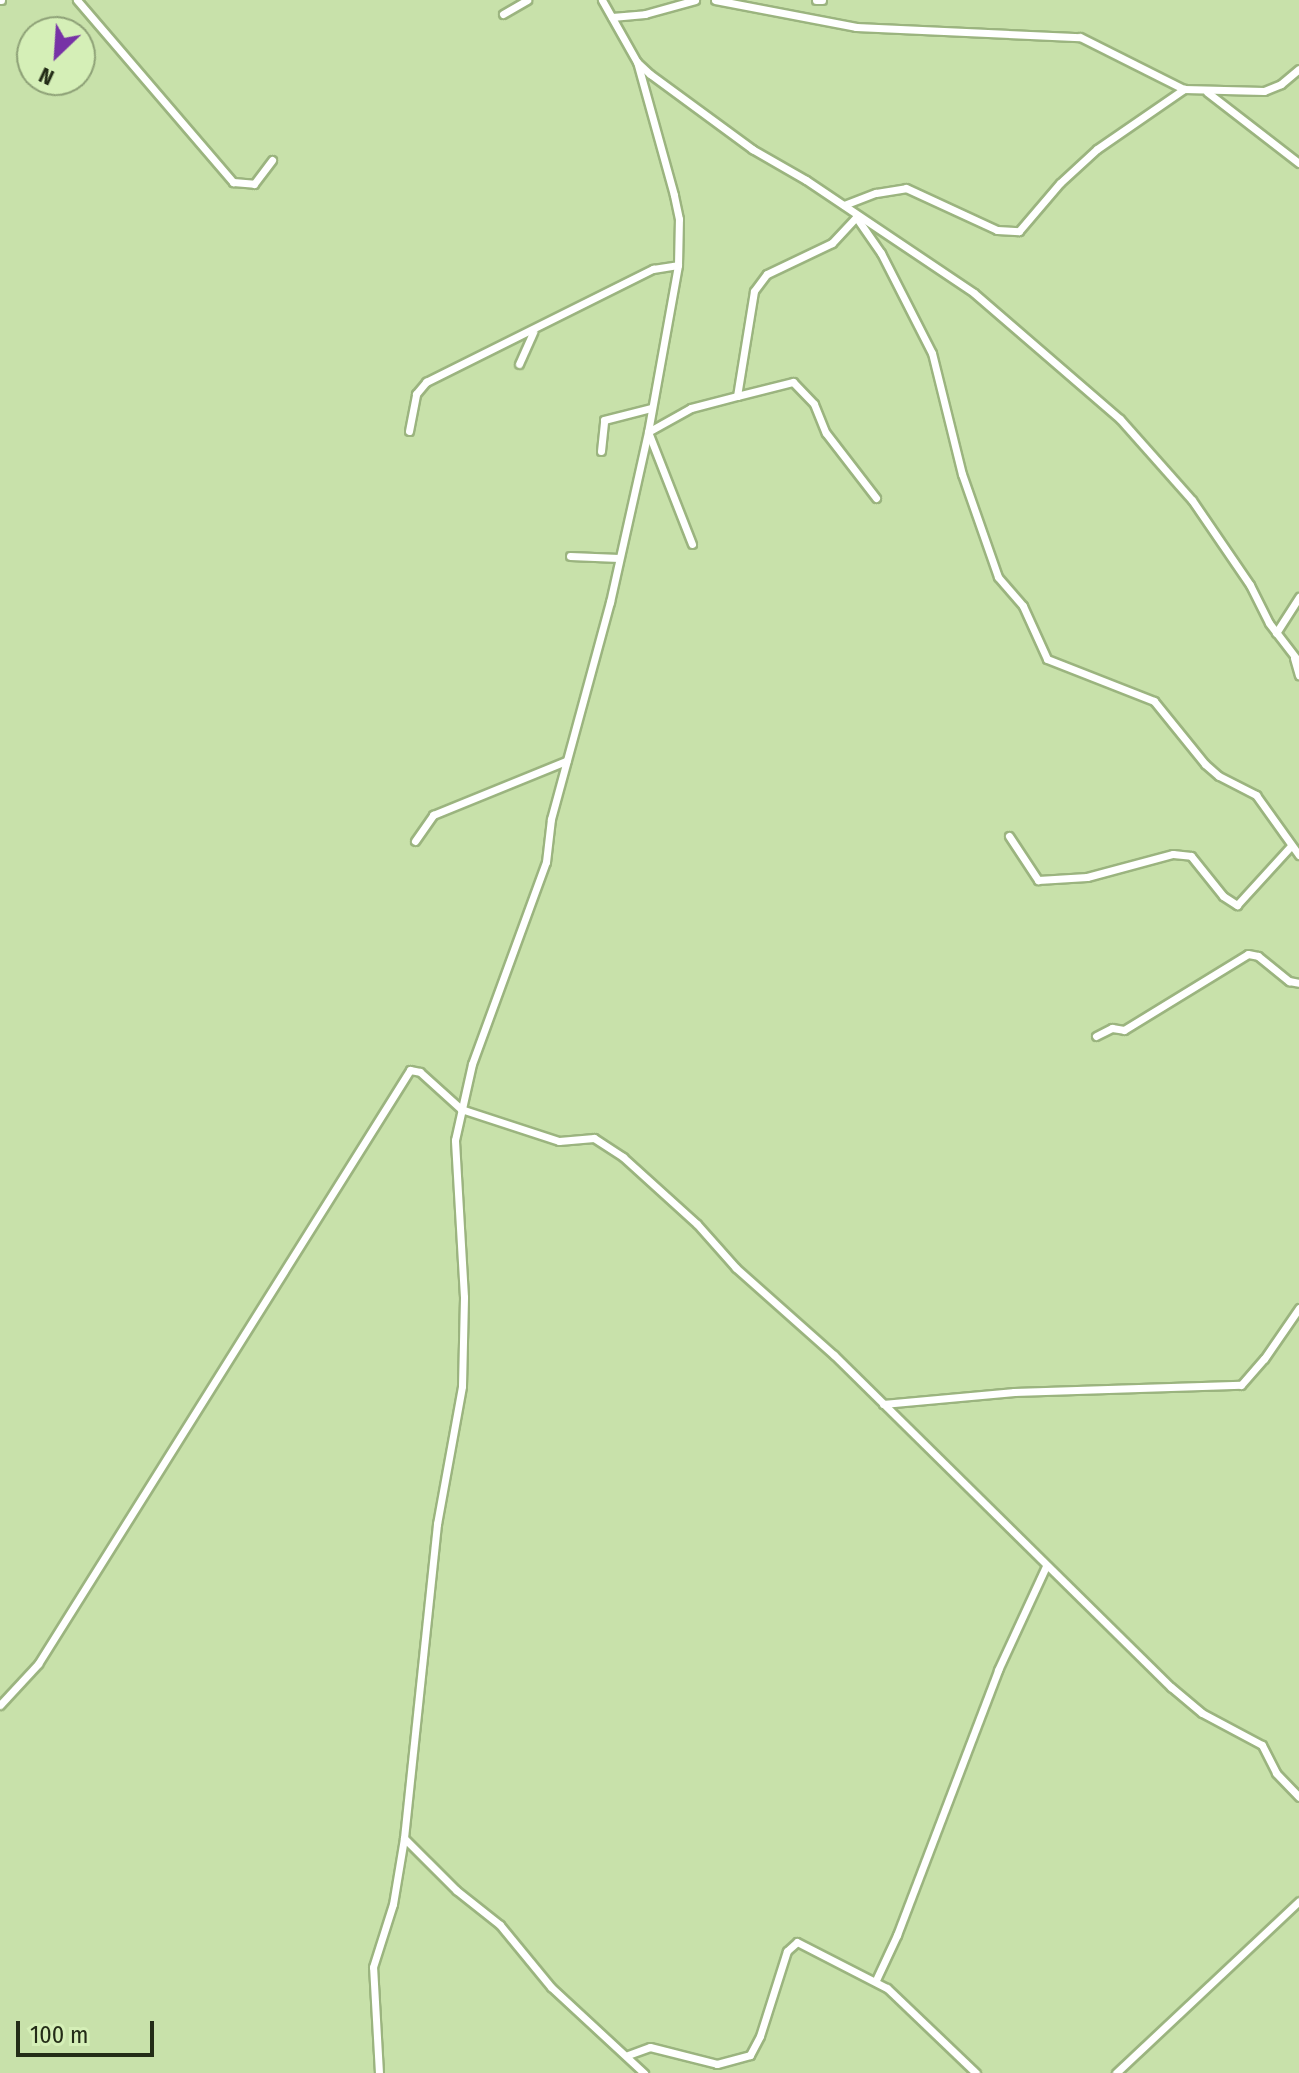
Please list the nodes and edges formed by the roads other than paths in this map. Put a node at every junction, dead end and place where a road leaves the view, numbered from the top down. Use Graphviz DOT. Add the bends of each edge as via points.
graph roads {
  1 [pos="77,0"];
  2 [pos="527,0"];
  3 [pos="602,0"];
  4 [pos="695,0"];
  5 [pos="715,0"];
  6 [pos="503,14"];
  7 [pos="612,17"];
  8 [pos="637,62"];
  9 [pos="1299,69"];
  10 [pos="1184,89"];
  11 [pos="1206,91"];
  12 [pos="272,160"];
  13 [pos="1299,163"];
  14 [pos="844,205"];
  15 [pos="856,217"];
  16 [pos="678,265"];
  17 [pos="533,332"];
  18 [pos="519,364"];
  19 [pos="737,396"];
  20 [pos="651,408"];
  21 [pos="409,431"];
  22 [pos="648,432"];
  23 [pos="601,451"];
  24 [pos="876,498"];
  25 [pos="692,544"];
  26 [pos="570,556"];
  27 [pos="619,558"];
  28 [pos="1299,597"];
  29 [pos="1276,633"];
  30 [pos="1296,659"];
  31 [pos="1299,675"];
  32 [pos="566,761"];
  33 [pos="1009,836"];
  34 [pos="415,841"];
  35 [pos="1290,847"];
  36 [pos="1299,855"];
  37 [pos="1299,983"];
  38 [pos="1096,1036"];
  39 [pos="461,1109"];
  40 [pos="1299,1308"];
  41 [pos="883,1404"];
  42 [pos="1046,1566"];
  43 [pos="0,1705"];
  44 [pos="1299,1797"];
  45 [pos="404,1838"];
  46 [pos="1299,1901"];
  47 [pos="876,1980"];
  48 [pos="628,2055"];
  49 [pos="379,2073"];
  50 [pos="644,2073"];
  51 [pos="976,2073"];
  52 [pos="1116,2073"];
  1 -- 12 [label="street" via="233,182 254,184"];
  2 -- 6 [label="street"];
  3 -- 7 [label="street"];
  4 -- 7 [label="street"];
  5 -- 10 [label="street" via="856,27 1080,37"];
  7 -- 8 [label="street"];
  8 -- 14 [label="street" via="752,149"];
  8 -- 16 [label="street" via="677,207"];
  9 -- 11 [label="street" via="1264,91"];
  10 -- 11 [label="street"];
  10 -- 14 [label="street" via="1097,149 1019,231 997,230 906,188"];
  11 -- 13 [label="street"];
  14 -- 15 [label="street"];
  15 -- 19 [label="street" via="832,243 767,274 754,291"];
  15 -- 29 [label="street" via="974,293 1145,444 1192,500"];
  15 -- 35 [label="street" via="881,253 932,353 962,474 998,577 1023,606 1047,659 1154,701 1205,764 1256,795"];
  16 -- 17 [label="street" via="653,269"];
  16 -- 20 [label="street"];
  17 -- 18 [label="street"];
  17 -- 21 [label="street" via="420,387"];
  19 -- 22 [label="street" via="691,408"];
  19 -- 24 [label="street" via="793,382 814,404 826,433"];
  20 -- 22 [label="street"];
  20 -- 23 [label="street" via="604,420"];
  22 -- 25 [label="street"];
  22 -- 27 [label="street"];
  26 -- 27 [label="street"];
  27 -- 32 [label="street"];
  28 -- 29 [label="street"];
  29 -- 30 [label="street"];
  30 -- 31 [label="street"];
  32 -- 34 [label="street" via="433,815"];
  32 -- 39 [label="street" via="541,879 485,1025"];
  33 -- 35 [label="street" via="1038,880 1087,877 1173,854 1191,856 1223,896 1237,905"];
  35 -- 36 [label="street"];
  37 -- 38 [label="street" via="1248,954 1124,1030 1112,1028"];
  39 -- 41 [label="street" via="559,1141 586,1137 606,1144"];
  39 -- 43 [label="street" via="420,1072 410,1070 404,1076 38,1664"];
  39 -- 45 [label="street" via="455,1173 464,1297 462,1386 437,1524"];
  40 -- 41 [label="street" via="1241,1385 1014,1392"];
  41 -- 42 [label="street"];
  42 -- 44 [label="street" via="1202,1713 1256,1740"];
  42 -- 47 [label="street" via="995,1678"];
  45 -- 48 [label="street" via="512,1937 558,1993"];
  45 -- 49 [label="street" via="393,1904 373,1967"];
  46 -- 52 [label="street"];
  47 -- 48 [label="street" via="797,1942 787,1951 750,2055 717,2064 650,2047"];
  47 -- 51 [label="street"];
  48 -- 50 [label="street"];
}
